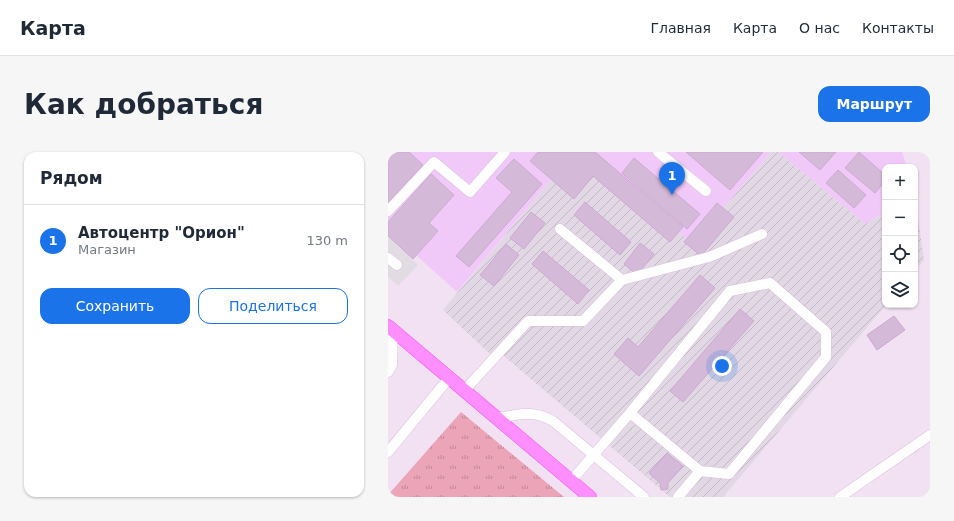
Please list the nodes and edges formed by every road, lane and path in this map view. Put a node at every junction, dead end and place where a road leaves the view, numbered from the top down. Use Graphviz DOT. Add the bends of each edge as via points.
graph roads {
  1 [pos="505,152"];
  2 [pos="658,152"];
  3 [pos="706,191"];
  4 [pos="388,211"];
  5 [pos="560,229"];
  6 [pos="762,234"];
  7 [pos="388,258"];
  8 [pos="397,265"];
  9 [pos="622,280"];
  10 [pos="391,328"];
  11 [pos="388,372"];
  12 [pos="449,378"];
  13 [pos="464,391"];
  14 [pos="630,412"];
  15 [pos="497,418"];
  16 [pos="930,435"];
  17 [pos="388,452"];
  18 [pos="594,455"];
  19 [pos="700,471"];
  20 [pos="571,481"];
  21 [pos="590,497"];
  22 [pos="644,497"];
  23 [pos="678,497"];
  24 [pos="840,497"];
  1 -- 4 [label="lane" via="470,192 434,162"];
  2 -- 3 [label="lane"];
  5 -- 9 [label="lane"];
  6 -- 9 [label="lane" via="709,257"];
  7 -- 8 [label="lane"];
  9 -- 13 [label="lane" via="583,321 528,321"];
  10 -- 11 [label="lane" via="392,365"];
  10 -- 12 [label="main road"];
  12 -- 13 [label="main road"];
  12 -- 17 [label="lane"];
  13 -- 15 [label="main road"];
  14 -- 18 [label="lane"];
  14 -- 19 [label="lane"];
  14 -- 19 [label="lane" via="730,291 770,283 826,332 826,357 729,474"];
  15 -- 18 [label="lane" via="533,413 544,416"];
  15 -- 20 [label="main road"];
  16 -- 24 [label="lane"];
  18 -- 20 [label="lane"];
  18 -- 22 [label="lane"];
  19 -- 23 [label="lane"];
  20 -- 21 [label="main road"];
}
